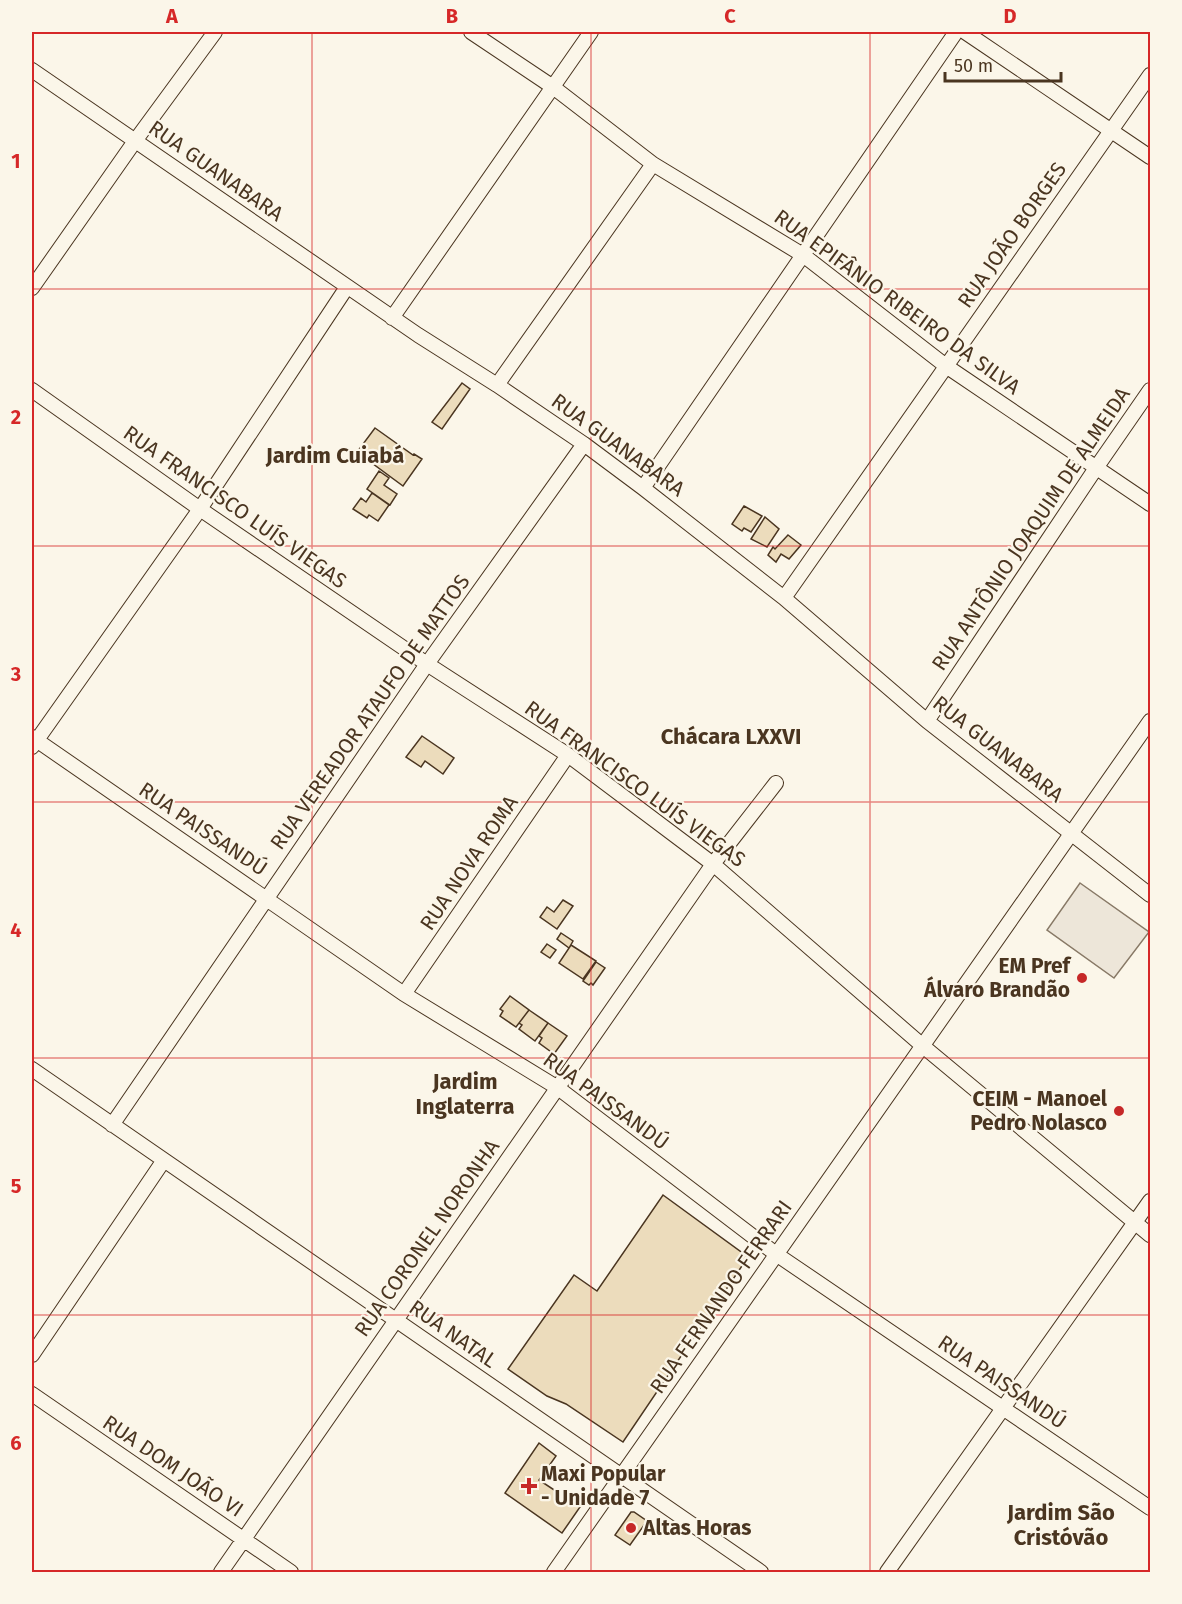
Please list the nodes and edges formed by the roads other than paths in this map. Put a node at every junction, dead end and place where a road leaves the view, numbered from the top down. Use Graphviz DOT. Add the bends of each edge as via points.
graph roads {
  1 [pos="215,32"];
  2 [pos="471,32"];
  3 [pos="591,32"];
  4 [pos="956,32"];
  5 [pos="965,32"];
  6 [pos="32,69"];
  7 [pos="1150,75"];
  8 [pos="553,87"];
  9 [pos="1112,130"];
  10 [pos="135,141"];
  11 [pos="1150,157"];
  12 [pos="653,165"];
  13 [pos="803,255"];
  14 [pos="348,287"];
  15 [pos="32,288"];
  16 [pos="392,318"];
  17 [pos="946,366"];
  18 [pos="497,385"];
  19 [pos="32,390"];
  20 [pos="1150,390"];
  21 [pos="584,444"];
  22 [pos="1096,468"];
  23 [pos="643,488"];
  24 [pos="1150,504"];
  25 [pos="200,509"];
  26 [pos="784,598"];
  27 [pos="427,664"];
  28 [pos="927,721"];
  29 [pos="1150,721"];
  30 [pos="33,741"];
  31 [pos="568,755"];
  32 [pos="776,783"];
  33 [pos="1073,834"];
  34 [pos="713,864"];
  35 [pos="1150,895"];
  36 [pos="267,898"];
  37 [pos="404,994"];
  38 [pos="924,1047"];
  39 [pos="32,1069"];
  40 [pos="558,1088"];
  41 [pos="112,1125"];
  42 [pos="164,1160"];
  43 [pos="1150,1201"];
  44 [pos="1135,1223"];
  45 [pos="1150,1235"];
  46 [pos="776,1254"];
  47 [pos="396,1320"];
  48 [pos="32,1355"];
  49 [pos="32,1395"];
  50 [pos="1004,1408"];
  51 [pos="621,1476"];
  52 [pos="1150,1508"];
  53 [pos="243,1540"];
  54 [pos="221,1572"];
  55 [pos="291,1572"];
  56 [pos="554,1572"];
  57 [pos="761,1572"];
  58 [pos="887,1572"];
  1 -- 10 [label="street"];
  2 -- 8 [label="street, RUA EPIFÂNIO RIBEIRO DA SILVA"];
  3 -- 8 [label="street"];
  4 -- 13 [label="street"];
  5 -- 9 [label="street"];
  6 -- 10 [label="street, RUA GUANABARA"];
  7 -- 9 [label="street, RUA JOÃO BORGES"];
  8 -- 12 [label="street, RUA EPIFÂNIO RIBEIRO DA SILVA"];
  8 -- 16 [label="street"];
  9 -- 11 [label="street"];
  9 -- 17 [label="street, RUA JOÃO BORGES"];
  10 -- 14 [label="street, RUA GUANABARA"];
  10 -- 15 [label="street"];
  12 -- 13 [label="street, RUA EPIFÂNIO RIBEIRO DA SILVA"];
  12 -- 18 [label="street"];
  13 -- 17 [label="street, RUA EPIFÂNIO RIBEIRO DA SILVA"];
  13 -- 23 [label="street"];
  14 -- 16 [label="street, RUA GUANABARA"];
  14 -- 25 [label="street"];
  16 -- 18 [label="street, RUA GUANABARA"];
  17 -- 22 [label="street, RUA EPIFÂNIO RIBEIRO DA SILVA"];
  17 -- 26 [label="street, RUA JOÃO BORGES"];
  18 -- 21 [label="street, RUA GUANABARA"];
  19 -- 25 [label="street, RUA FRANCISCO LUÍS VIEGAS"];
  20 -- 22 [label="street, RUA ANTÔNIO JOAQUIM DE ALMEIDA"];
  21 -- 23 [label="street, RUA GUANABARA"];
  21 -- 27 [label="street, RUA VEREADOR ATAUFO DE MATTOS"];
  22 -- 24 [label="street, RUA EPIFÂNIO RIBEIRO DA SILVA"];
  22 -- 28 [label="street, RUA ANTÔNIO JOAQUIM DE ALMEIDA"];
  23 -- 26 [label="street, RUA GUANABARA"];
  25 -- 27 [label="street, RUA FRANCISCO LUÍS VIEGAS"];
  25 -- 30 [label="street"];
  26 -- 28 [label="street, RUA GUANABARA"];
  27 -- 31 [label="street, RUA FRANCISCO LUÍS VIEGAS"];
  27 -- 36 [label="street, RUA VEREADOR ATAUFO DE MATTOS"];
  28 -- 33 [label="street, RUA GUANABARA"];
  29 -- 33 [label="street, RUA FERNANDO FERRARI"];
  30 -- 36 [label="street, RUA PAISSANDÚ"];
  31 -- 34 [label="street, RUA FRANCISCO LUÍS VIEGAS"];
  31 -- 37 [label="street, RUA NOVA ROMA"];
  32 -- 34 [label="street, RUA CORONEL NORONHA"];
  33 -- 35 [label="street, RUA GUANABARA"];
  33 -- 38 [label="street, RUA FERNANDO FERRARI"];
  34 -- 38 [label="street, RUA FRANCISCO LUÍS VIEGAS"];
  34 -- 40 [label="street, RUA CORONEL NORONHA"];
  36 -- 37 [label="street, RUA PAISSANDÚ"];
  36 -- 41 [label="street, RUA VEREADOR ATAUFO DE MATTOS"];
  37 -- 40 [label="street, RUA PAISSANDÚ"];
  38 -- 44 [label="street, RUA FRANCISCO LUÍS VIEGAS"];
  38 -- 46 [label="street, RUA FERNANDO FERRARI"];
  39 -- 41 [label="street, RUA NATAL"];
  40 -- 46 [label="street, RUA PAISSANDÚ"];
  40 -- 47 [label="street, RUA CORONEL NORONHA"];
  41 -- 42 [label="street, RUA NATAL"];
  42 -- 47 [label="street, RUA NATAL"];
  42 -- 48 [label="street"];
  43 -- 44 [label="street"];
  44 -- 45 [label="street, RUA FRANCISCO LUÍS VIEGAS"];
  44 -- 50 [label="street"];
  46 -- 50 [label="street, RUA PAISSANDÚ"];
  46 -- 51 [label="street, RUA FERNANDO FERRARI"];
  47 -- 51 [label="street, RUA NATAL"];
  47 -- 53 [label="street, RUA CORONEL NORONHA"];
  49 -- 53 [label="street, RUA DOM JOÃO VI"];
  50 -- 52 [label="street, RUA PAISSANDÚ"];
  50 -- 58 [label="street"];
  51 -- 56 [label="street, RUA FERNANDO FERRARI"];
  51 -- 57 [label="street, RUA NATAL"];
  53 -- 54 [label="street, RUA CORONEL NORONHA"];
  53 -- 55 [label="street, RUA DOM JOÃO VI"];
}
